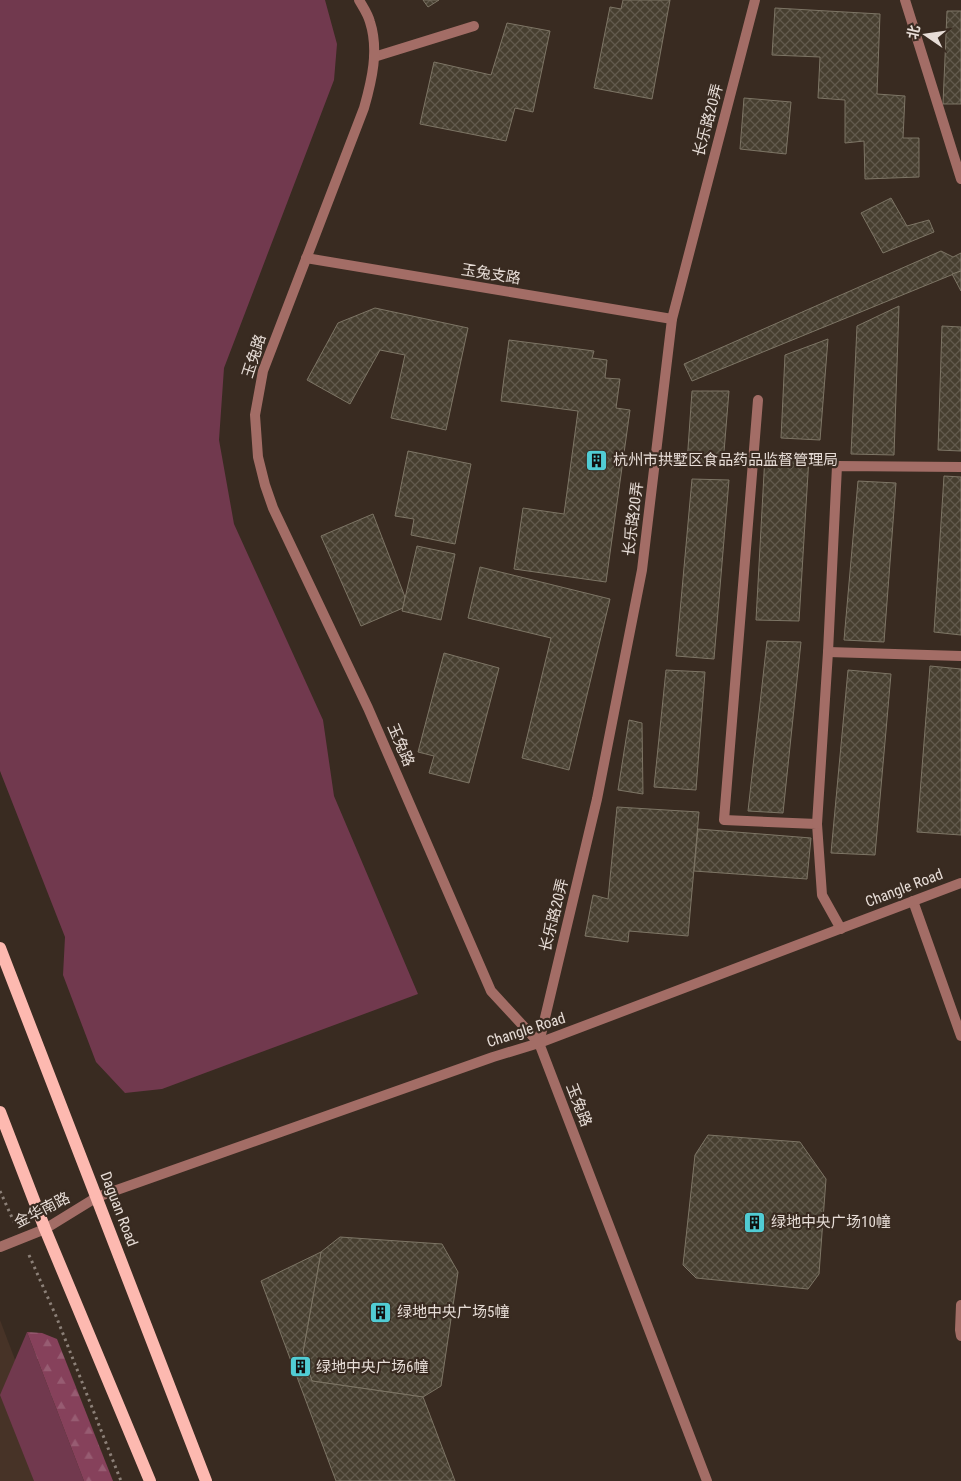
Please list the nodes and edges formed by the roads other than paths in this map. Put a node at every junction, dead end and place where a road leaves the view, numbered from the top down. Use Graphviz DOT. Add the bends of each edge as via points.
graph roads {
  1 [pos="359,0"];
  2 [pos="755,0"];
  3 [pos="905,0"];
  4 [pos="474,26"];
  5 [pos="374,57"];
  6 [pos="961,179"];
  7 [pos="306,258"];
  8 [pos="672,319"];
  9 [pos="758,400"];
  10 [pos="961,467"];
  11 [pos="828,652"];
  12 [pos="961,656"];
  13 [pos="817,824"];
  14 [pos="961,883"];
  15 [pos="912,901"];
  16 [pos="840,929"];
  17 [pos="0,948"];
  18 [pos="961,1036"];
  19 [pos="539,1043"];
  20 [pos="0,1112"];
  21 [pos="97,1197"];
  22 [pos="45,1229"];
  23 [pos="0,1247"];
  24 [pos="961,1305"];
  25 [pos="961,1336"];
  26 [pos="150,1481"];
  27 [pos="206,1481"];
  28 [pos="707,1481"];
  1 -- 5 [label="street, 玉兔路" via="370,22"];
  2 -- 8 [label="street, 长乐路20弄"];
  3 -- 6 [label="street"];
  4 -- 5 [label="street"];
  5 -- 7 [label="street, 玉兔路" via="364,108"];
  7 -- 8 [label="street, 玉兔支路"];
  7 -- 19 [label="street, 玉兔路" via="261,380 255,415 258,457 265,485 368,708 491,991"];
  8 -- 19 [label="street, 长乐路20弄" via="642,570 597,799"];
  9 -- 13 [label="street" via="724,820"];
  10 -- 11 [label="street" via="838,466"];
  11 -- 12 [label="street"];
  11 -- 13 [label="street"];
  13 -- 16 [label="street" via="822,895"];
  14 -- 15 [label="street, Changle Road"];
  15 -- 16 [label="street, Changle Road"];
  15 -- 18 [label="street"];
  16 -- 19 [label="street, Changle Road"];
  17 -- 21 [label="main road, Daguan Road"];
  19 -- 21 [label="street, Changle Road"];
  19 -- 28 [label="street, 玉兔路"];
  20 -- 22 [label="main road"];
  21 -- 22 [label="street, 金华南路"];
  21 -- 27 [label="main road, Daguan Road"];
  22 -- 23 [label="street, 金华南路"];
  22 -- 26 [label="main road"];
  24 -- 25 [label="street"];
}
